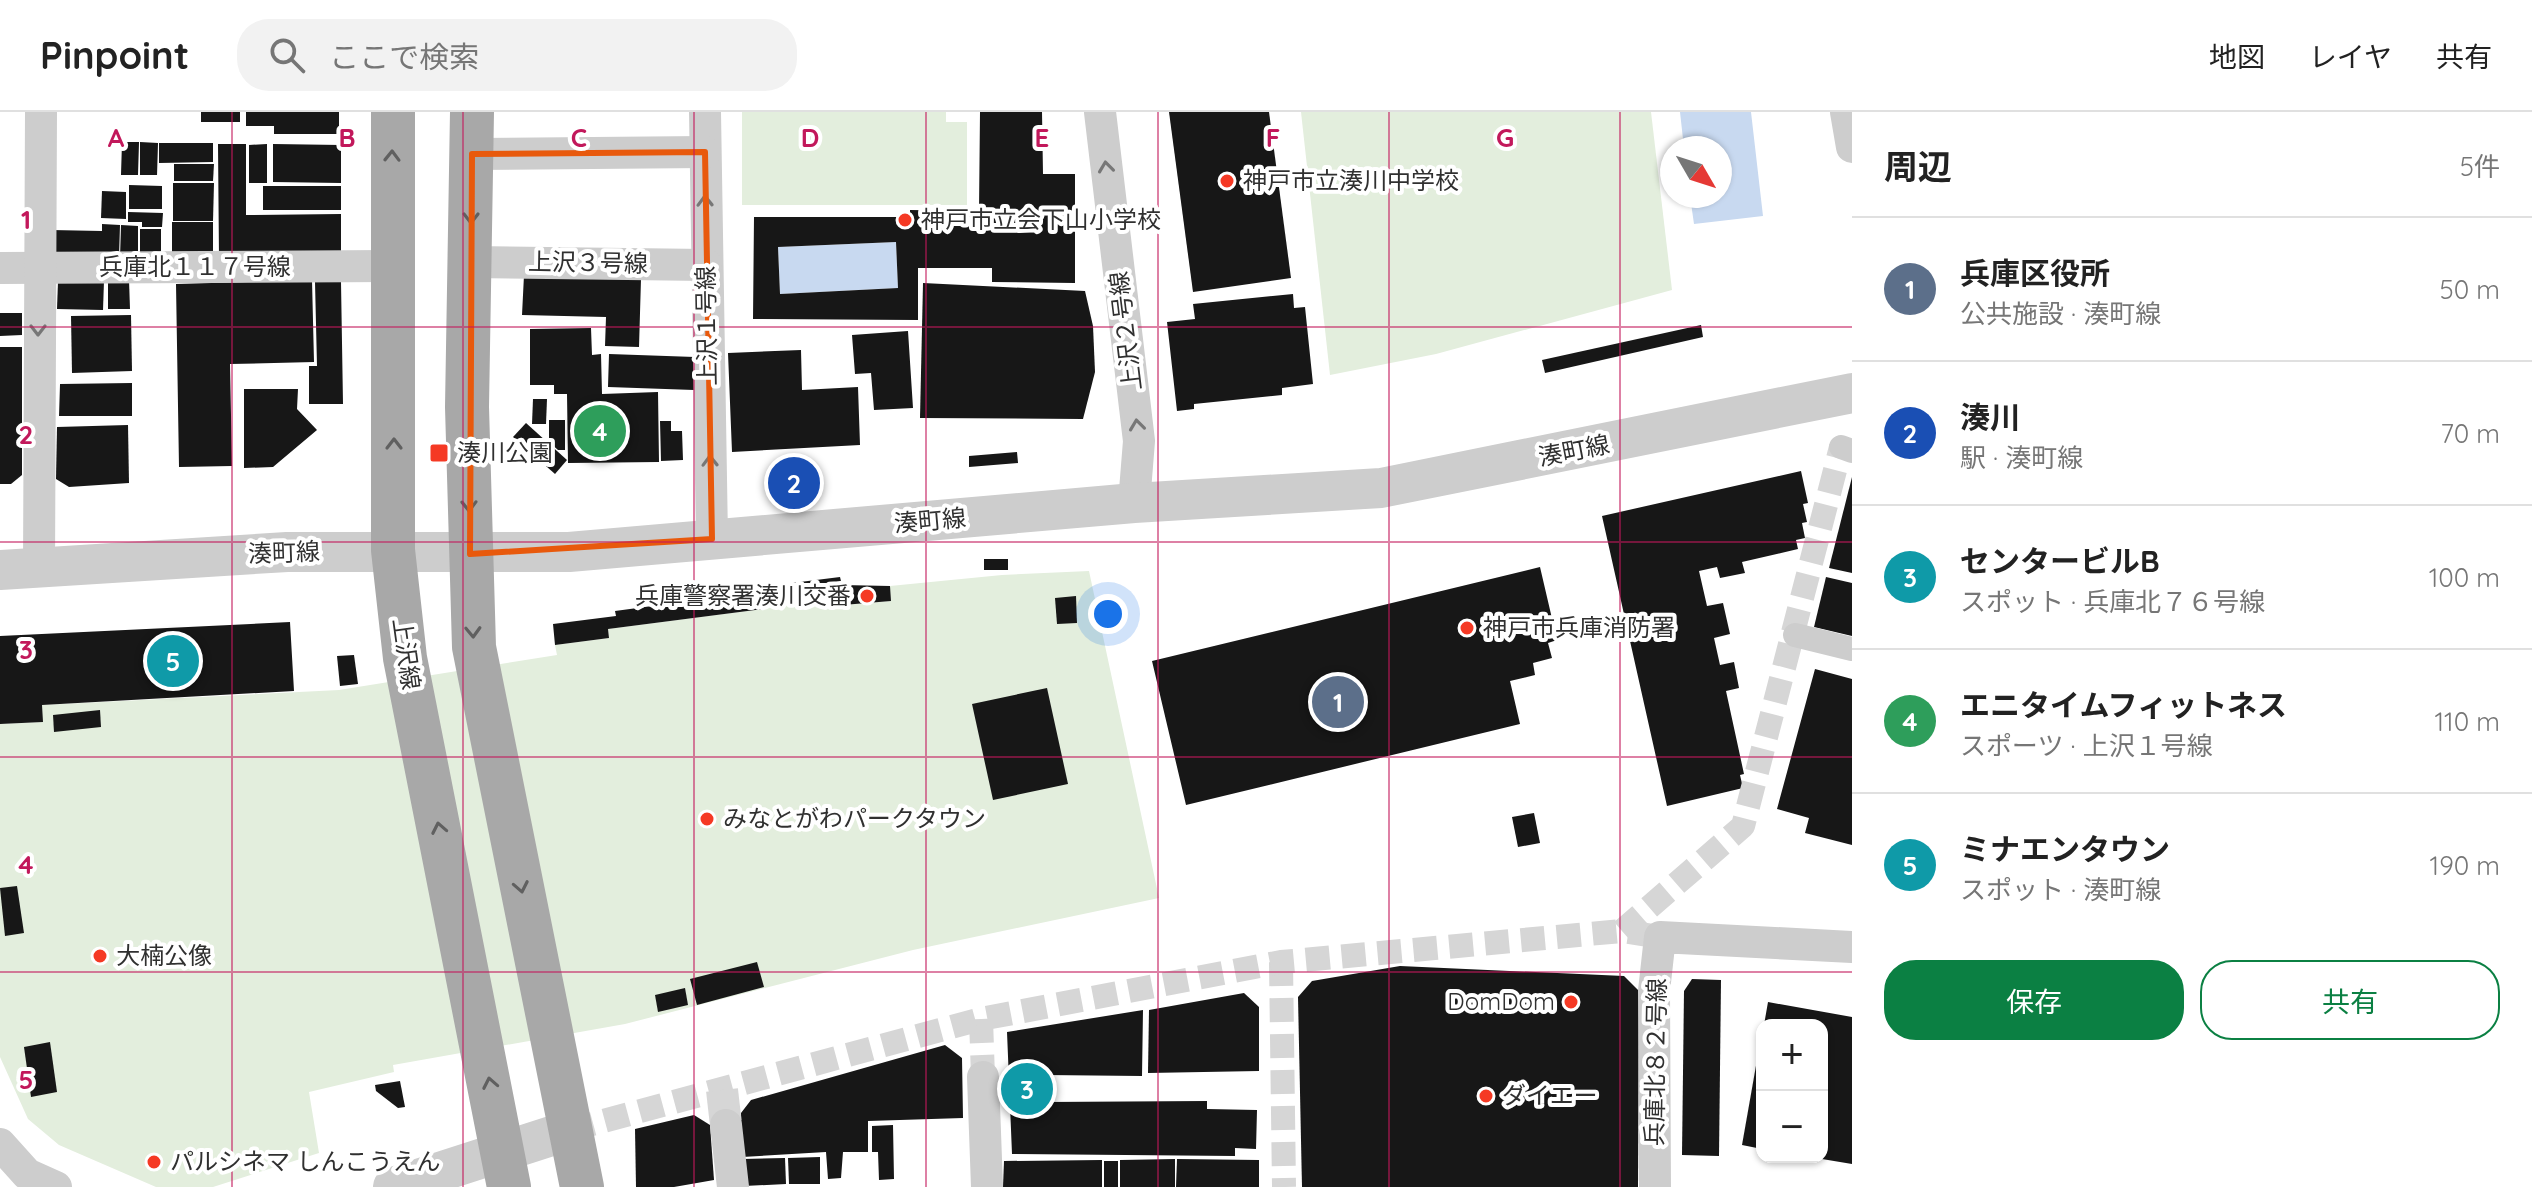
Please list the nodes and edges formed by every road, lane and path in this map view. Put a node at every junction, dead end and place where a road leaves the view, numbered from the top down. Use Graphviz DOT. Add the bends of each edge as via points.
graph roads {
  1 [pos="41,112"];
  2 [pos="393,112"];
  3 [pos="705,112"];
  4 [pos="1100,112"];
  5 [pos="1846,112"];
  6 [pos="472,133"];
  7 [pos="1852,147"];
  8 [pos="705,152"];
  9 [pos="471,262"];
  10 [pos="706,265"];
  11 [pos="391,266"];
  12 [pos="0,268"];
  13 [pos="38,268"];
  14 [pos="1852,393"];
  15 [pos="1134,503"];
  16 [pos="712,539"];
  17 [pos="393,550"];
  18 [pos="470,554"];
  19 [pos="39,568"];
  20 [pos="0,570"];
  21 [pos="1795,635"];
  22 [pos="1852,649"];
  23 [pos="1852,947"];
  24 [pos="983,1077"];
  25 [pos="726,1125"];
  26 [pos="570,1130"];
  27 [pos="0,1144"];
  28 [pos="506,1169"];
  29 [pos="56,1187"];
  30 [pos="393,1187"];
  31 [pos="582,1187"];
  32 [pos="733,1187"];
  33 [pos="987,1187"];
  34 [pos="1655,1187"];
  1 -- 13 [label="street"];
  11 -- 2 [label="main road, 上沢線, one-way"];
  3 -- 8 [label="street, 上沢１号線"];
  15 -- 4 [label="street, 上沢２号線, one-way" via="1139,441"];
  5 -- 7 [label="street"];
  6 -- 8 [label="street"];
  6 -- 9 [label="main road, one-way"];
  10 -- 8 [label="street, 上沢１号線, one-way"];
  9 -- 10 [label="street, 上沢３号線"];
  9 -- 18 [label="main road, one-way"];
  16 -- 10 [label="street, 上沢１号線, one-way"];
  11 -- 13 [label="street, 兵庫北１１７号線"];
  17 -- 11 [label="main road, 上沢線, one-way"];
  12 -- 13 [label="street, 兵庫北１１７号線"];
  13 -- 19 [label="street, one-way"];
  14 -- 15 [label="street, 湊町線" via="1381,488"];
  15 -- 16 [label="street, 湊町線"];
  16 -- 18 [label="street, 湊町線" via="569,552"];
  17 -- 18 [label="street, 湊町線"];
  17 -- 19 [label="street, 湊町線"];
  28 -- 17 [label="main road, 上沢線, one-way" via="405,658"];
  18 -- 26 [label="main road, one-way" via="474,647"];
  19 -- 20 [label="street, 湊町線"];
  21 -- 22 [label="street"];
  23 -- 34 [label="street, 兵庫北８２号線" via="1660,937 1654,991"];
  24 -- 33 [label="street"];
  25 -- 32 [label="street"];
  26 -- 28 [label="street"];
  26 -- 31 [label="main road"];
  27 -- 29 [label="street" via="27,1174"];
  28 -- 30 [label="street"];
}
